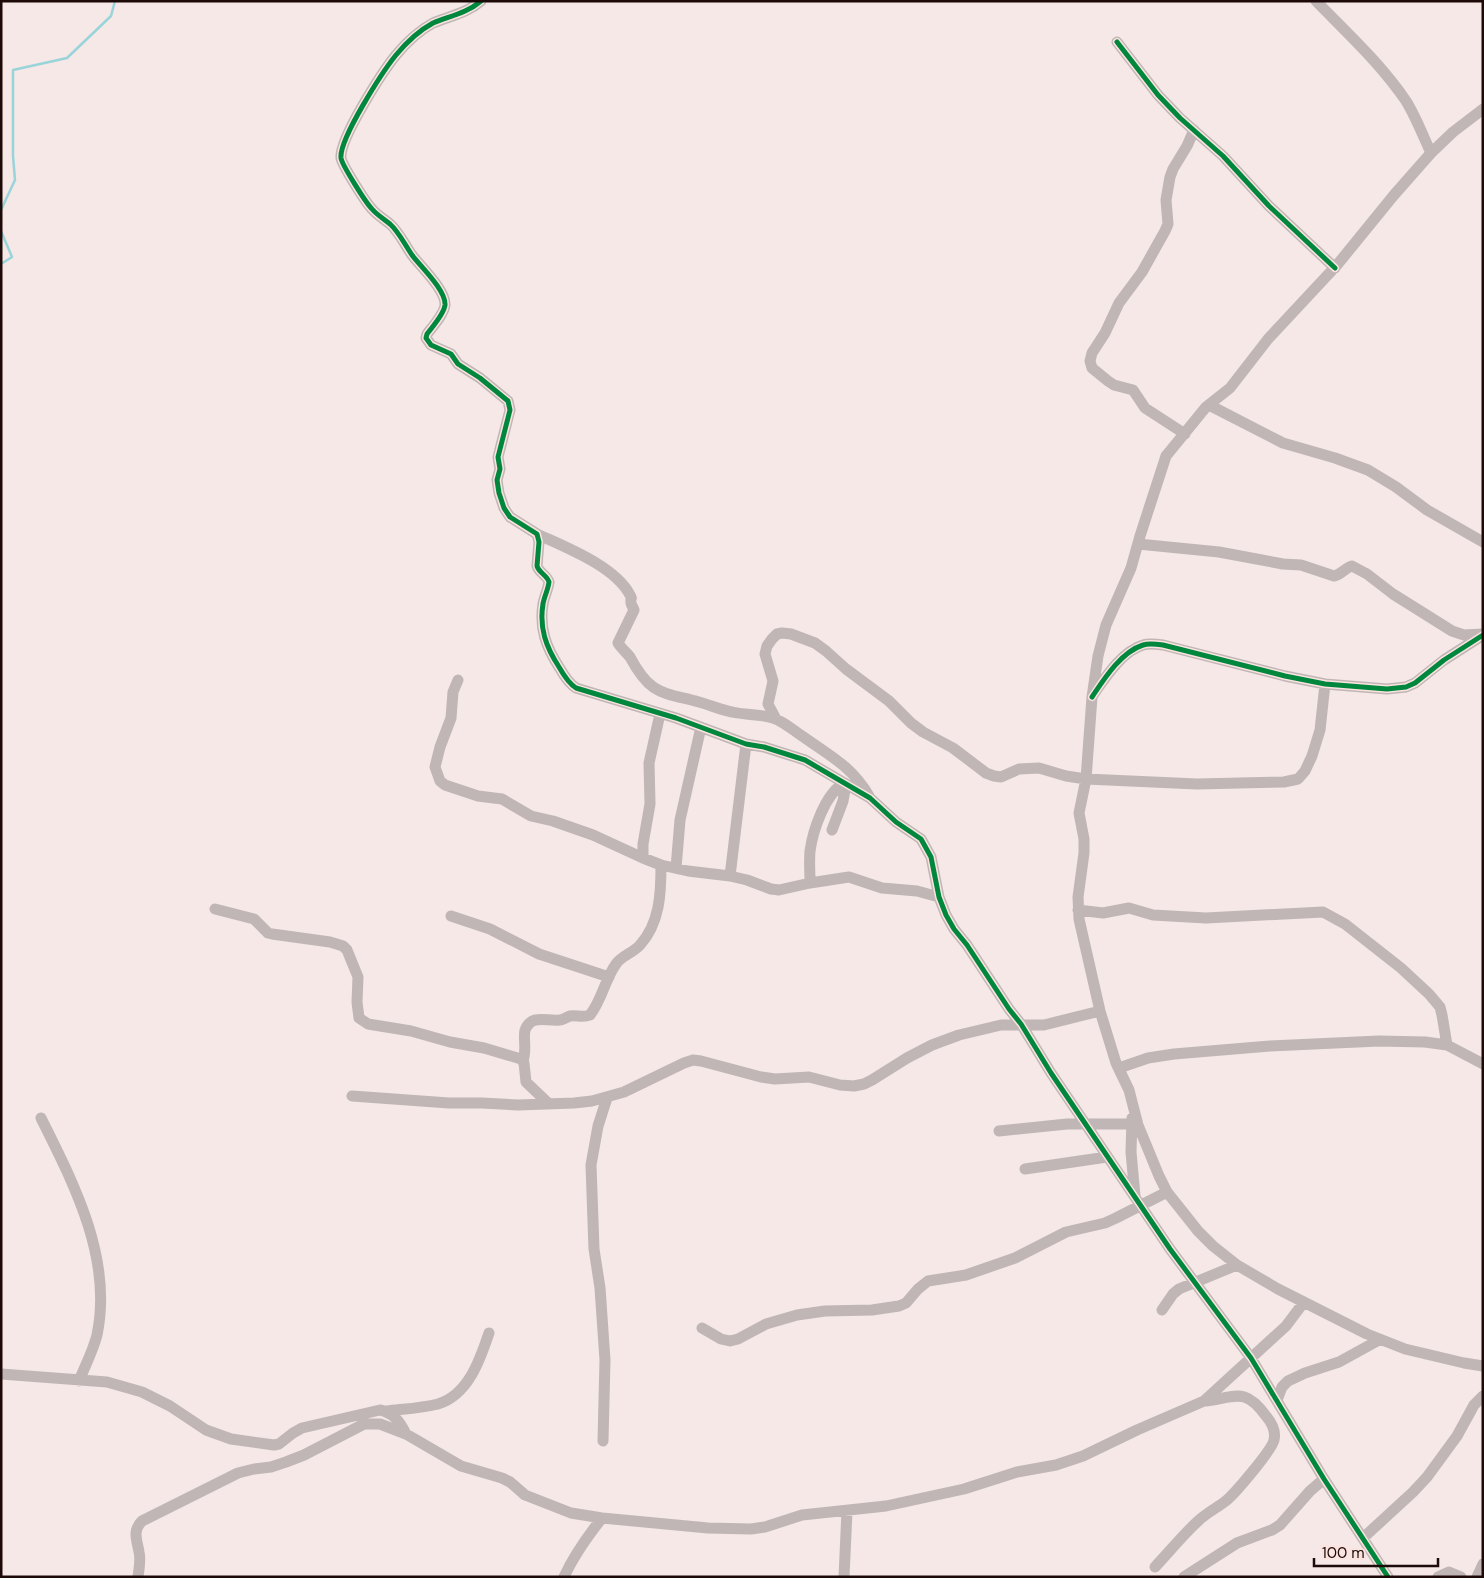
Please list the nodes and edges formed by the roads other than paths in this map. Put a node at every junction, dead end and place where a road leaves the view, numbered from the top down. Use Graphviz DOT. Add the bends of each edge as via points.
graph roads {
  1 [pos="481,1"];
  2 [pos="1316,1"];
  3 [pos="1117,42"];
  4 [pos="1483,109"];
  5 [pos="1194,130"];
  6 [pos="1431,154"];
  7 [pos="1335,268"];
  8 [pos="1209,405"];
  9 [pos="1185,434"];
  10 [pos="537,534"];
  11 [pos="1483,542"];
  12 [pos="1138,544"];
  13 [pos="1483,634"];
  14 [pos="458,680"];
  15 [pos="1325,684"];
  16 [pos="1092,697"];
  17 [pos="660,714"];
  18 [pos="776,719"];
  19 [pos="701,727"];
  20 [pos="746,744"];
  21 [pos="1086,779"];
  22 [pos="845,784"];
  23 [pos="870,798"];
  24 [pos="832,830"];
  25 [pos="642,858"];
  26 [pos="661,865"];
  27 [pos="676,868"];
  28 [pos="730,876"];
  29 [pos="810,882"];
  30 [pos="939,898"];
  31 [pos="215,908"];
  32 [pos="1078,910"];
  33 [pos="451,916"];
  34 [pos="609,978"];
  35 [pos="1100,1010"];
  36 [pos="1021,1024"];
  37 [pos="1447,1045"];
  38 [pos="523,1061"];
  39 [pos="1483,1064"];
  40 [pos="1119,1068"];
  41 [pos="352,1096"];
  42 [pos="607,1098"];
  43 [pos="1132,1101"];
  44 [pos="549,1104"];
  45 [pos="40,1118"];
  46 [pos="1085,1123"];
  47 [pos="1131,1124"];
  48 [pos="999,1131"];
  49 [pos="1107,1157"];
  50 [pos="1025,1170"];
  51 [pos="1167,1192"];
  52 [pos="1138,1202"];
  53 [pos="1237,1264"];
  54 [pos="1193,1282"];
  55 [pos="1304,1302"];
  56 [pos="1162,1310"];
  57 [pos="702,1328"];
  58 [pos="489,1334"];
  59 [pos="1379,1340"];
  60 [pos="1251,1358"];
  61 [pos="1483,1366"];
  62 [pos="1,1374"];
  63 [pos="79,1381"];
  64 [pos="1483,1396"];
  65 [pos="1277,1400"];
  66 [pos="1204,1401"];
  67 [pos="387,1412"];
  68 [pos="406,1434"];
  69 [pos="603,1441"];
  70 [pos="1324,1479"];
  71 [pos="847,1511"];
  72 [pos="602,1518"];
  73 [pos="1363,1538"];
  74 [pos="1379,1562"];
  75 [pos="1483,1564"];
  76 [pos="1155,1567"];
  77 [pos="138,1577"];
  78 [pos="564,1577"];
  79 [pos="844,1577"];
  80 [pos="1184,1577"];
  81 [pos="1388,1577"];
  82 [pos="1394,1577"];
  83 [pos="1438,1577"];
  84 [pos="1461,1577"];
  85 [pos="1477,1577"];
  1 -- 10 [label="street" via="470,10 419,32 397,54 355,120 341,156 345,169 372,209 390,224 441,292 445,304 427,334 428,342 450,354 458,364 508,401 510,410 498,457 498,492 510,518"];
  2 -- 6 [label="street" via="1393,83 1419,124"];
  3 -- 5 [label="street" via="1158,95"];
  4 -- 6 [label="street"];
  5 -- 7 [label="street"];
  5 -- 9 [label="street" via="1172,169 1165,231 1142,272 1119,303 1090,361 1098,374 1114,385 1133,390 1145,408"];
  6 -- 7 [label="street"];
  7 -- 8 [label="street" via="1268,339 1230,388"];
  8 -- 9 [label="street"];
  8 -- 11 [label="street" via="1283,443 1368,470 1427,510"];
  9 -- 12 [label="street" via="1165,459"];
  10 -- 17 [label="street" via="537,566 549,582 543,604 543,631 546,645 562,672 576,688"];
  10 -- 18 [label="street" via="603,567 631,596 634,610 618,643 652,687 731,712"];
  12 -- 13 [label="street" via="1301,565 1334,576 1352,566 1459,634"];
  12 -- 16 [label="street" via="1103,634"];
  13 -- 15 [label="street" via="1406,687 1387,689"];
  14 -- 25 [label="street" via="453,692 452,718 436,760 440,781 478,796 502,799 531,816 593,835"];
  15 -- 16 [label="street" via="1163,645 1144,644 1118,662"];
  15 -- 21 [label="street" via="1320,730 1312,756 1298,779 1197,784"];
  16 -- 21 [label="street"];
  17 -- 19 [label="street"];
  17 -- 25 [label="street" via="650,763 650,804"];
  18 -- 21 [label="street" via="768,704 773,681 765,654 772,639 782,632 826,650 911,723 986,772 1001,777 1019,769 1039,768"];
  18 -- 23 [label="street" via="837,759 861,781"];
  19 -- 20 [label="street"];
  19 -- 27 [label="street" via="680,820"];
  20 -- 22 [label="street" via="805,760"];
  20 -- 28 [label="street"];
  21 -- 32 [label="street" via="1079,813 1084,853"];
  22 -- 23 [label="street"];
  22 -- 24 [label="street"];
  22 -- 29 [label="street" via="833,792 818,824 810,852"];
  23 -- 30 [label="street" via="925,845 931,857"];
  25 -- 26 [label="street"];
  26 -- 27 [label="street"];
  26 -- 34 [label="street" via="659,904 654,921 641,944 617,962"];
  27 -- 28 [label="street"];
  28 -- 29 [label="street" via="780,890"];
  29 -- 30 [label="street" via="849,877 882,888 918,891"];
  30 -- 36 [label="street" via="954,929"];
  31 -- 38 [label="street" via="254,919 268,933 343,946 358,977 359,1018 368,1024 484,1048"];
  32 -- 35 [label="street"];
  32 -- 37 [label="street" via="1103,913 1129,908 1153,915 1206,918 1323,912 1345,924 1429,994 1440,1008"];
  33 -- 34 [label="street" via="490,929 538,954"];
  34 -- 38 [label="street" via="590,1015 561,1020 541,1018 529,1024 524,1035 526,1049"];
  35 -- 36 [label="street" via="1044,1025"];
  35 -- 40 [label="street"];
  36 -- 42 [label="street" via="980,1029 932,1045 872,1080 854,1086 809,1077 761,1077 692,1060"];
  36 -- 46 [label="street"];
  37 -- 39 [label="street"];
  37 -- 40 [label="street" via="1379,1041 1270,1046 1174,1054 1148,1058"];
  38 -- 44 [label="street" via="526,1082"];
  40 -- 43 [label="street"];
  41 -- 44 [label="street" via="449,1103"];
  42 -- 44 [label="street" via="574,1104"];
  42 -- 69 [label="street" via="591,1166 594,1249 605,1360"];
  43 -- 47 [label="street"];
  43 -- 51 [label="street" via="1138,1125"];
  45 -- 63 [label="street" via="72,1182 96,1256 100,1315 96,1336"];
  46 -- 47 [label="street"];
  46 -- 48 [label="street"];
  46 -- 49 [label="street"];
  47 -- 52 [label="street"];
  49 -- 50 [label="street"];
  49 -- 52 [label="street"];
  51 -- 52 [label="street"];
  51 -- 53 [label="street" via="1198,1231"];
  52 -- 54 [label="street"];
  52 -- 57 [label="street" via="1105,1223 1066,1232 1015,1258 966,1275 928,1281 899,1306 797,1315 766,1324 730,1341"];
  53 -- 54 [label="street"];
  53 -- 55 [label="street"];
  54 -- 56 [label="street" via="1173,1294"];
  54 -- 60 [label="street"];
  55 -- 59 [label="street"];
  55 -- 60 [label="street" via="1286,1326"];
  58 -- 67 [label="street" via="468,1380 451,1398 438,1404"];
  59 -- 61 [label="street" via="1428,1355"];
  59 -- 65 [label="street" via="1339,1362 1288,1381"];
  60 -- 65 [label="street"];
  60 -- 66 [label="street"];
  62 -- 63 [label="street"];
  63 -- 67 [label="street" via="107,1382 142,1392 220,1436 268,1445 279,1444 293,1433 314,1424 373,1411"];
  64 -- 73 [label="street" via="1427,1477"];
  65 -- 70 [label="street"];
  66 -- 71 [label="street" via="1070,1461 1016,1472 972,1487"];
  66 -- 76 [label="street" via="1246,1397 1270,1420 1274,1439 1235,1492 1196,1523"];
  67 -- 68 [label="street" via="394,1416"];
  68 -- 72 [label="street" via="460,1466 502,1478 531,1497 571,1513"];
  68 -- 77 [label="street" via="380,1424 364,1424 295,1459 238,1473 146,1518 138,1525 135,1536 140,1553"];
  70 -- 73 [label="street"];
  70 -- 80 [label="street" via="1280,1525 1237,1543"];
  71 -- 72 [label="street" via="802,1515 751,1529"];
  71 -- 79 [label="street"];
  72 -- 78 [label="street" via="573,1557"];
  73 -- 74 [label="street"];
  74 -- 81 [label="street"];
  74 -- 82 [label="street"];
  75 -- 85 [label="street"];
  83 -- 84 [label="street" via="1449,1572"];
}
